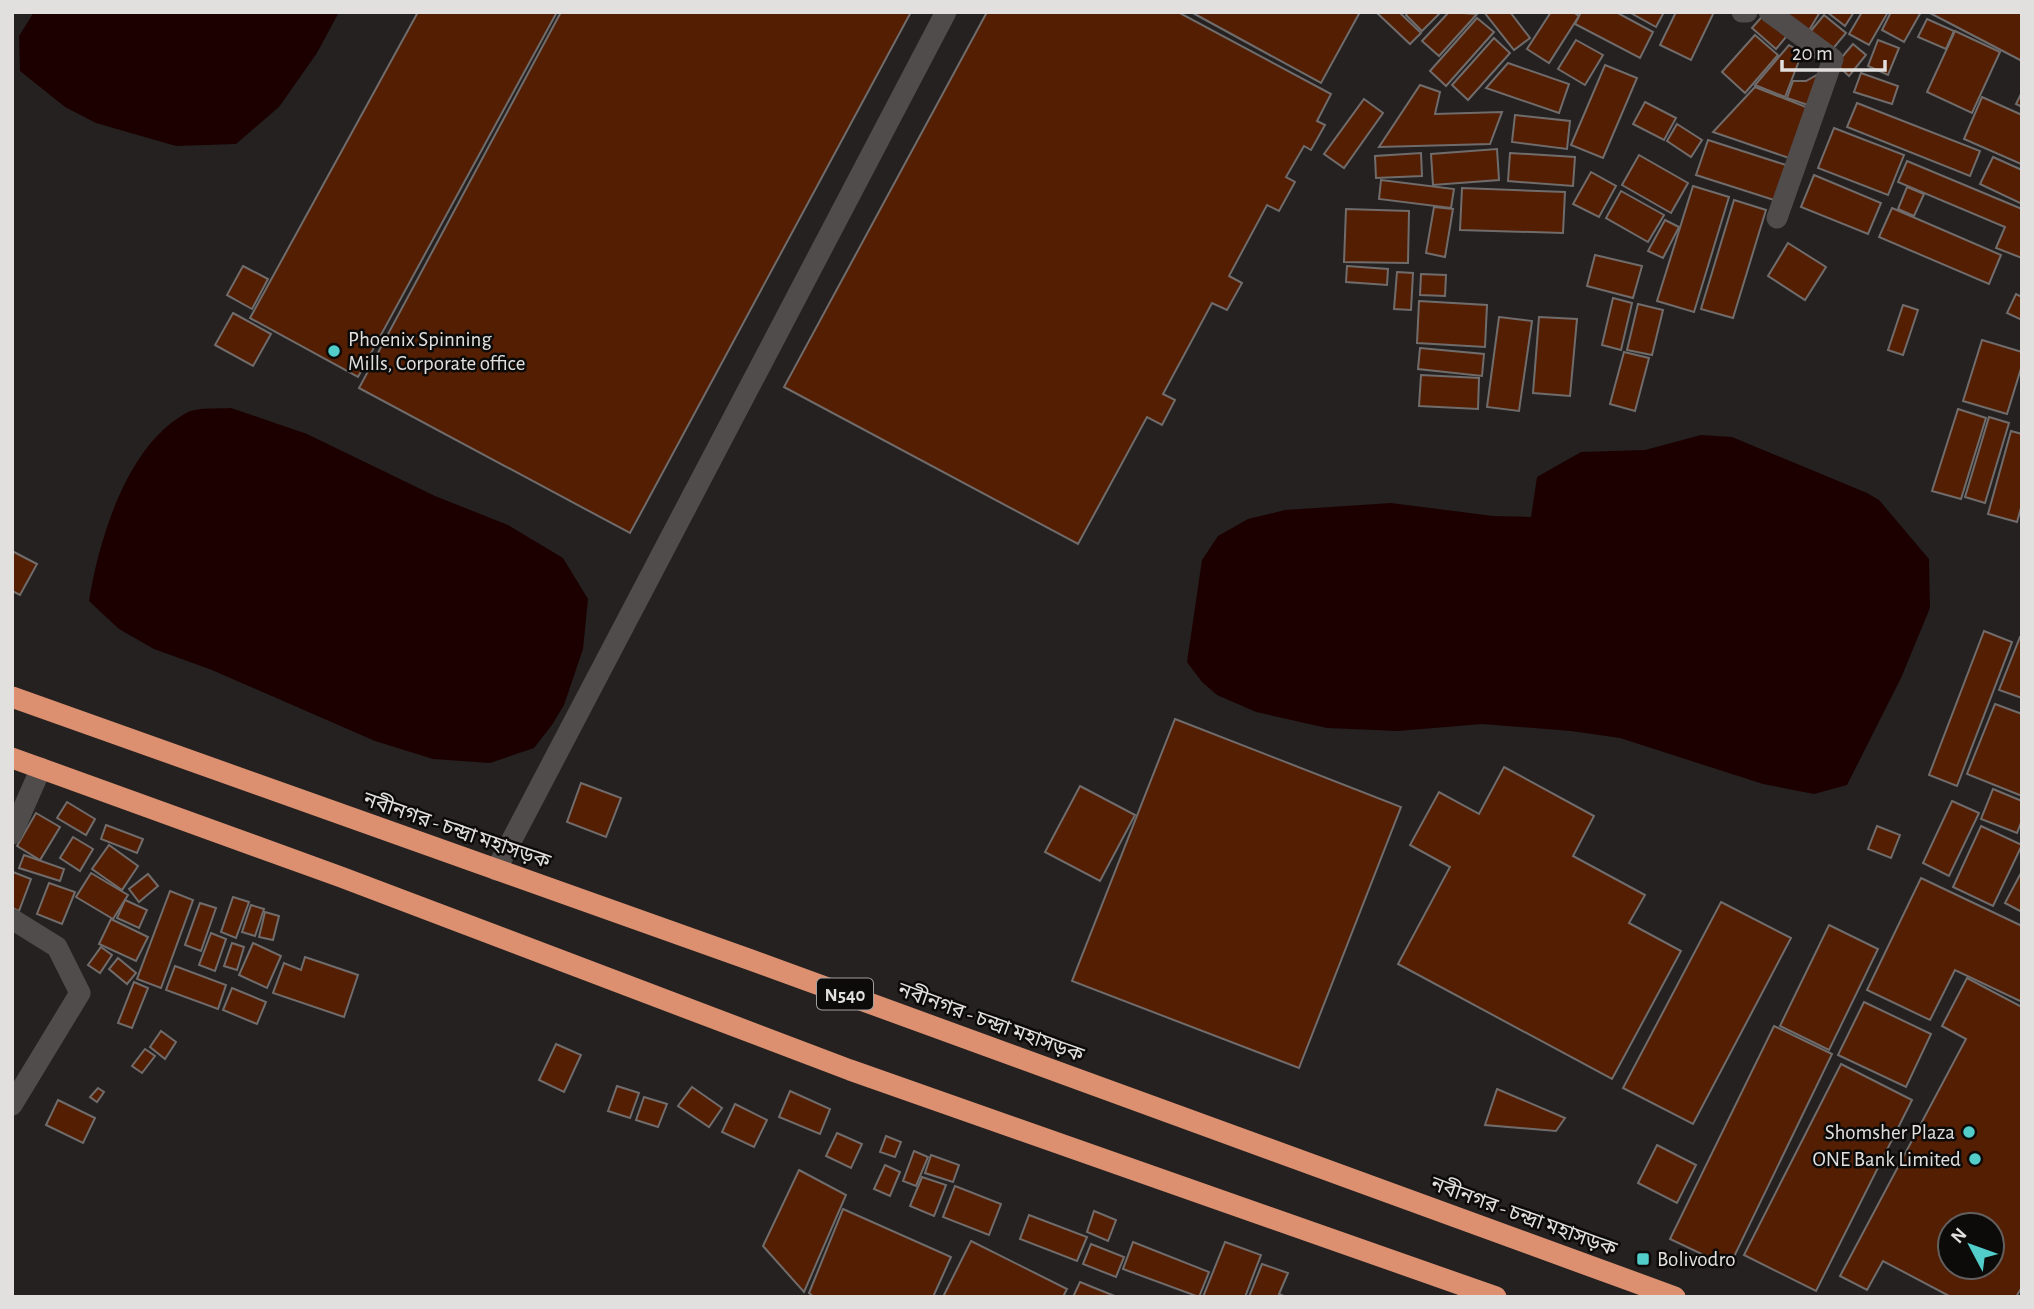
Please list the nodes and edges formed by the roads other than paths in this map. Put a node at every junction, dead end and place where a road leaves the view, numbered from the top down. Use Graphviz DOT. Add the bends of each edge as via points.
graph roads {
  1 [pos="946,12"];
  2 [pos="1769,12"];
  3 [pos="1777,218"];
  4 [pos="12,697"];
  5 [pos="12,758"];
  6 [pos="41,768"];
  7 [pos="12,834"];
  8 [pos="496,870"];
  9 [pos="12,919"];
  10 [pos="12,1105"];
  11 [pos="1496,1297"];
  12 [pos="1675,1297"];
  1 -- 8 [label="street"];
  2 -- 3 [label="street" via="1833,59"];
  4 -- 8 [label="highway, নবীনগর - চন্দ্রা মহাসড়ক / N540"];
  5 -- 6 [label="highway"];
  6 -- 7 [label="street"];
  6 -- 11 [label="highway" via="850,1070"];
  8 -- 12 [label="highway, নবীনগর - চন্দ্রা মহাসড়ক / N540"];
  9 -- 10 [label="street" via="57,947 80,993"];
}
